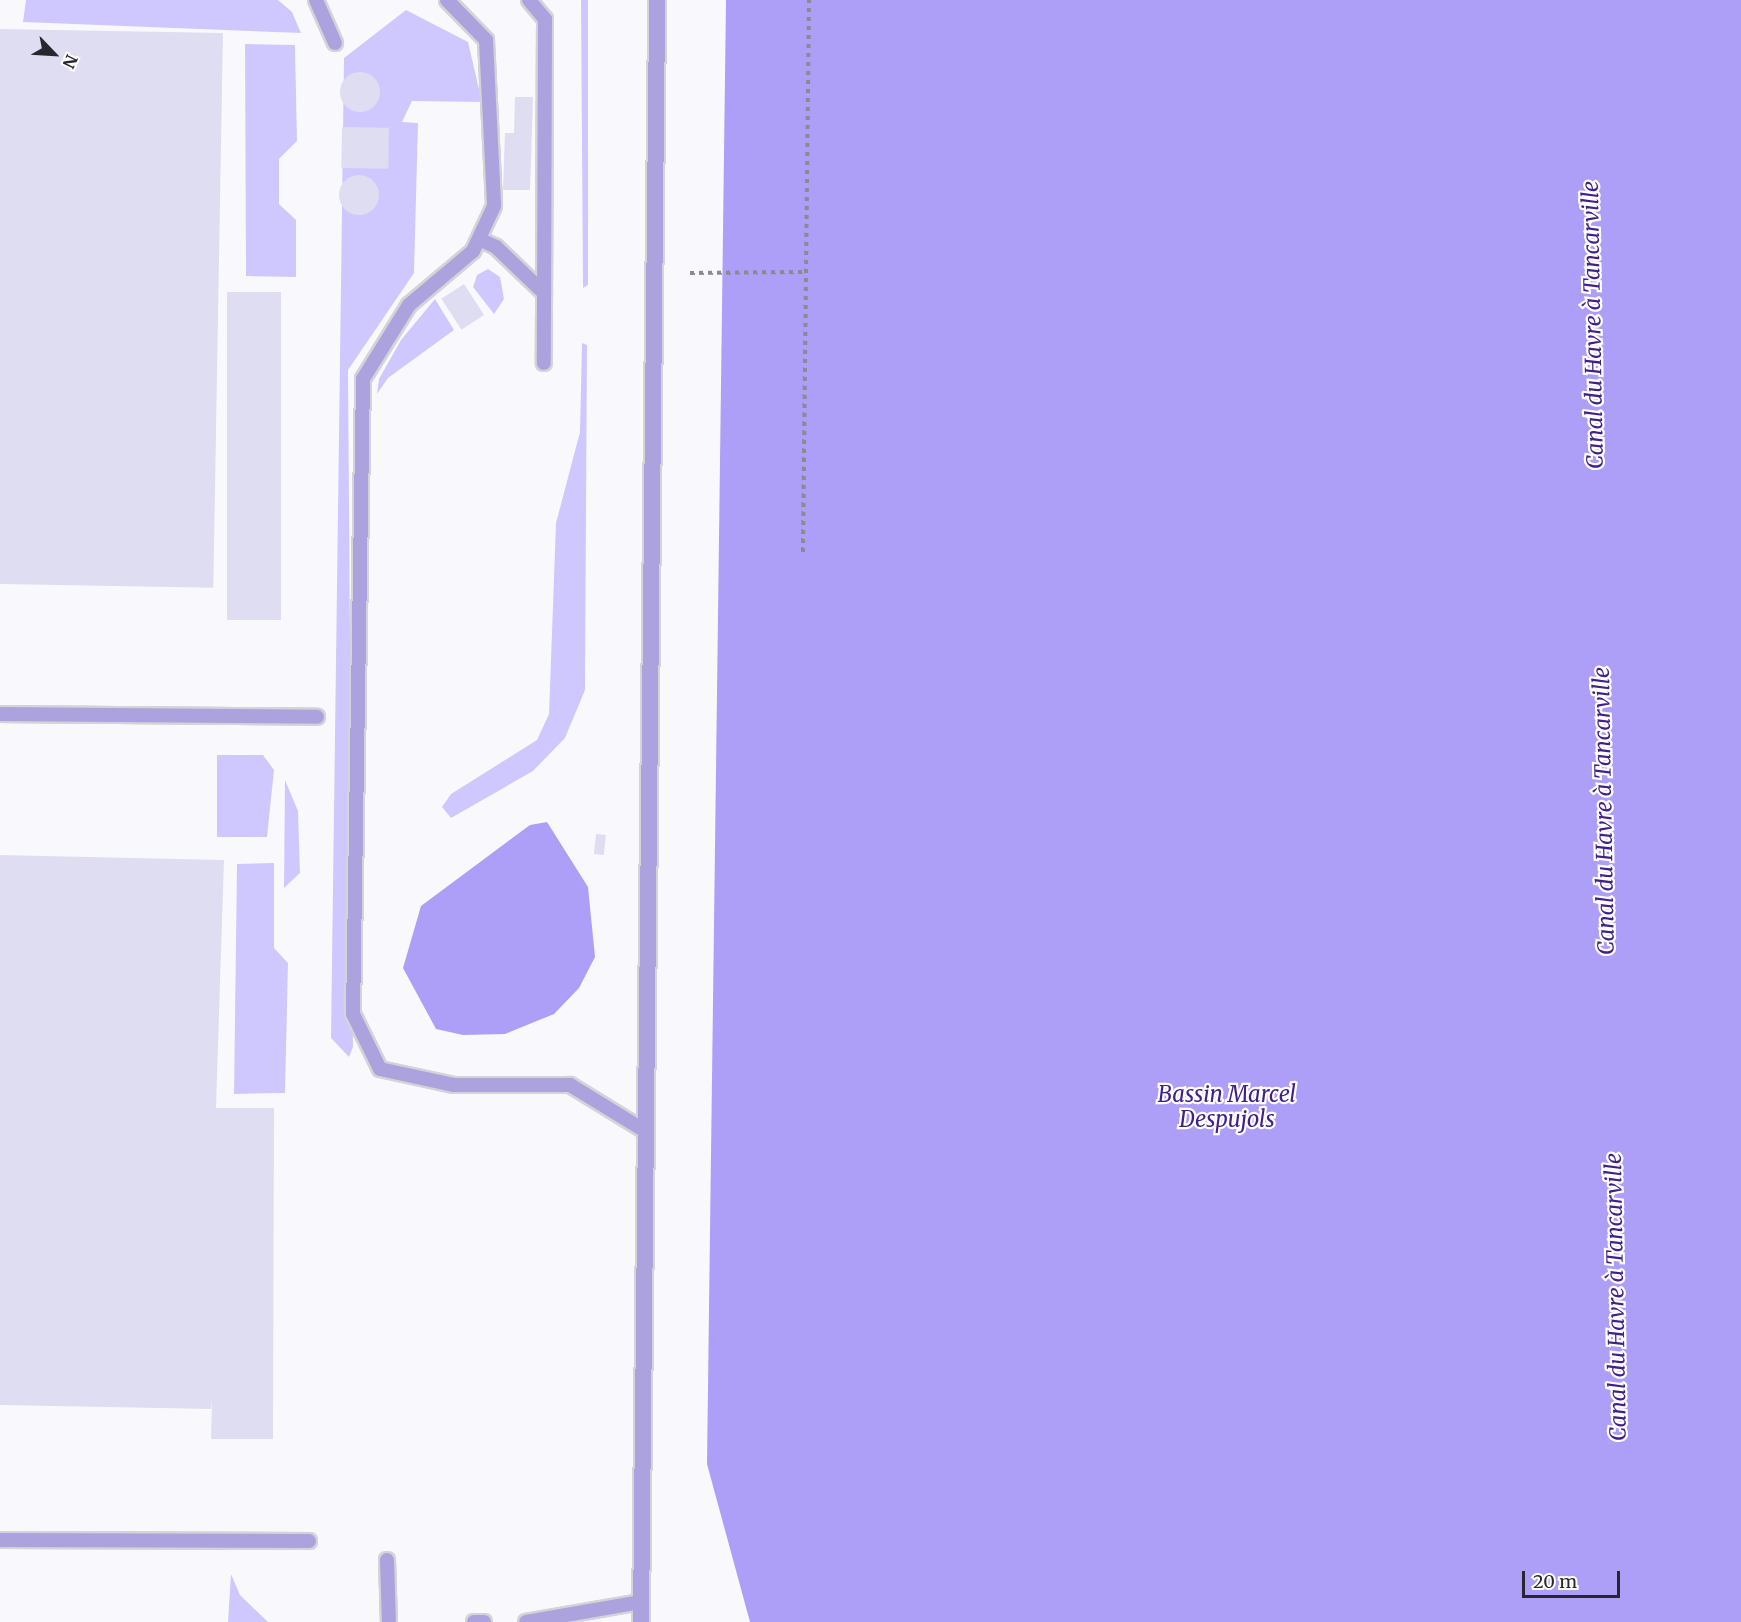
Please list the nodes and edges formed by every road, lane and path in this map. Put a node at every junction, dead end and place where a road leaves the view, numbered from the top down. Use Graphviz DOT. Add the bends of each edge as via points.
graph roads {
  1 [pos="316,0"];
  2 [pos="447,0"];
  3 [pos="529,0"];
  4 [pos="657,0"];
  5 [pos="809,0"];
  6 [pos="335,43"];
  7 [pos="479,239"];
  8 [pos="806,272"];
  9 [pos="690,273"];
  10 [pos="544,293"];
  11 [pos="544,363"];
  12 [pos="803,552"];
  13 [pos="0,714"];
  14 [pos="317,717"];
  15 [pos="645,1131"];
  16 [pos="0,1540"];
  17 [pos="309,1541"];
  18 [pos="387,1560"];
  19 [pos="641,1602"];
  20 [pos="388,1622"];
  21 [pos="474,1622"];
  22 [pos="484,1622"];
  23 [pos="526,1622"];
  24 [pos="641,1622"];
  1 -- 6 [label="lane"];
  2 -- 7 [label="lane" via="486,40 494,206"];
  3 -- 10 [label="lane" via="545,19"];
  4 -- 15 [label="street"];
  5 -- 8 [label="path"];
  7 -- 10 [label="lane" via="496,247"];
  7 -- 15 [label="lane" via="473,251 410,305 363,379 353,1014 380,1069 454,1085 570,1084"];
  8 -- 9 [label="path"];
  8 -- 12 [label="path"];
  10 -- 11 [label="lane"];
  13 -- 14 [label="lane"];
  15 -- 19 [label="street"];
  16 -- 17 [label="lane"];
  18 -- 20 [label="lane"];
  19 -- 23 [label="lane"];
  19 -- 24 [label="street"];
  21 -- 22 [label="lane"];
}
